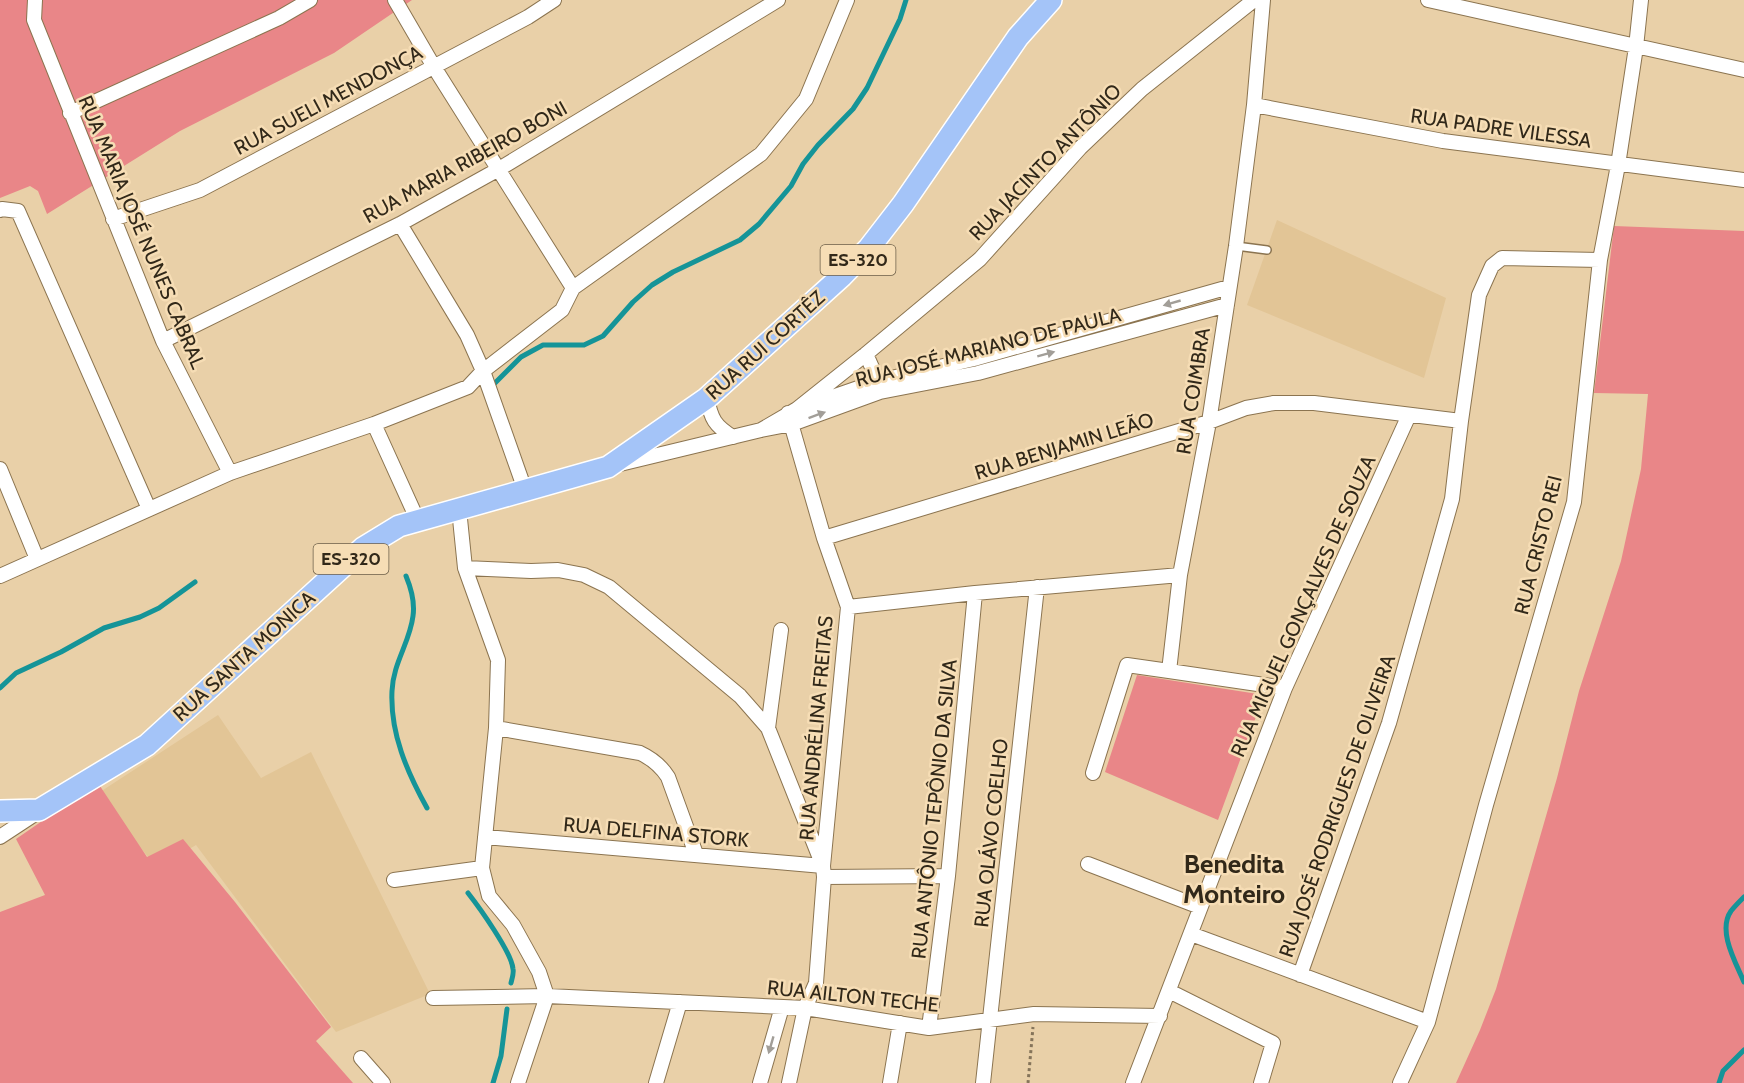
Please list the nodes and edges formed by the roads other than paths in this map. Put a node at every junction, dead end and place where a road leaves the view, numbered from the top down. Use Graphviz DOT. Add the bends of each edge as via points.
graph roads {
  1 [pos="35,0"];
  2 [pos="310,0"];
  3 [pos="395,0"];
  4 [pos="554,0"];
  5 [pos="778,0"];
  6 [pos="847,0"];
  7 [pos="1051,0"];
  8 [pos="1254,0"];
  9 [pos="1263,0"];
  10 [pos="1428,0"];
  11 [pos="1641,0"];
  12 [pos="1636,47"];
  13 [pos="434,67"];
  14 [pos="1744,70"];
  15 [pos="1254,105"];
  16 [pos="70,113"];
  17 [pos="1618,165"];
  18 [pos="499,169"];
  19 [pos="1744,180"];
  20 [pos="0,210"];
  21 [pos="113,219"];
  22 [pos="400,224"];
  23 [pos="1236,246"];
  24 [pos="1267,250"];
  25 [pos="1600,260"];
  26 [pos="1229,287"];
  27 [pos="573,288"];
  28 [pos="1227,305"];
  29 [pos="1120,318"];
  30 [pos="1067,333"];
  31 [pos="1124,333"];
  32 [pos="163,341"];
  33 [pos="1071,347"];
  34 [pos="1014,348"];
  35 [pos="866,354"];
  36 [pos="1018,362"];
  37 [pos="976,366"];
  38 [pos="483,371"];
  39 [pos="879,386"];
  40 [pos="707,398"];
  41 [pos="793,415"];
  42 [pos="1409,415"];
  43 [pos="1461,421"];
  44 [pos="1209,422"];
  45 [pos="374,424"];
  46 [pos="761,430"];
  47 [pos="733,437"];
  48 [pos="608,466"];
  49 [pos="0,469"];
  50 [pos="230,473"];
  51 [pos="525,490"];
  52 [pos="149,509"];
  53 [pos="459,509"];
  54 [pos="418,520"];
  55 [pos="824,538"];
  56 [pos="38,559"];
  57 [pos="465,568"];
  58 [pos="1180,575"];
  59 [pos="0,576"];
  60 [pos="1037,587"];
  61 [pos="975,593"];
  62 [pos="848,607"];
  63 [pos="781,630"];
  64 [pos="1169,671"];
  65 [pos="1285,688"];
  66 [pos="496,728"];
  67 [pos="768,728"];
  68 [pos="1093,773"];
  69 [pos="39,810"];
  70 [pos="0,811"];
  71 [pos="0,837"];
  72 [pos="485,837"];
  73 [pos="696,854"];
  74 [pos="1088,864"];
  75 [pos="482,868"];
  76 [pos="823,871"];
  77 [pos="948,876"];
  78 [pos="394,880"];
  79 [pos="1200,907"];
  80 [pos="1191,934"];
  81 [pos="1300,975"];
  82 [pos="1169,991"];
  83 [pos="547,996"];
  84 [pos="433,998"];
  85 [pos="680,1002"];
  86 [pos="782,1007"];
  87 [pos="805,1008"];
  88 [pos="1160,1016"];
  89 [pos="990,1020"];
  90 [pos="1428,1022"];
  91 [pos="900,1023"];
  92 [pos="929,1028"];
  93 [pos="361,1058"];
  94 [pos="383,1083"];
  95 [pos="518,1083"];
  96 [pos="656,1083"];
  97 [pos="760,1083"];
  98 [pos="789,1083"];
  99 [pos="890,1083"];
  100 [pos="983,1083"];
  101 [pos="1133,1083"];
  102 [pos="1261,1083"];
  103 [pos="1400,1083"];
  1 -- 16 [label="street, RUA MARIA JOSÉ NUNES CABRAL" via="34,20"];
  2 -- 16 [label="street" via="279,18"];
  3 -- 13 [label="street"];
  4 -- 13 [label="street, RUA SUELI MENDONÇA"];
  5 -- 18 [label="street, RUA MARIA RIBEIRO BONI"];
  6 -- 27 [label="street" via="806,99 761,154"];
  7 -- 40 [label="main road, RUA RUI CORTÊZ / ES-320" via="1018,37 870,248"];
  8 -- 35 [label="street, RUA JACINTO ANTÔNIO" via="1142,89 1080,148 980,259"];
  9 -- 15 [label="street, RUA COIMBRA"];
  10 -- 12 [label="street"];
  11 -- 12 [label="street, RUA CRISTO REI"];
  12 -- 14 [label="street"];
  12 -- 17 [label="street, RUA CRISTO REI"];
  13 -- 18 [label="street"];
  13 -- 21 [label="street, RUA SUELI MENDONÇA" via="200,190"];
  15 -- 17 [label="street, RUA PADRE VILESSA" via="1443,141"];
  15 -- 23 [label="street, RUA COIMBRA"];
  16 -- 21 [label="street, RUA MARIA JOSÉ NUNES CABRAL"];
  17 -- 19 [label="street, RUA PADRE VILESSA"];
  17 -- 25 [label="street, RUA CRISTO REI"];
  18 -- 22 [label="street, RUA MARIA RIBEIRO BONI"];
  18 -- 27 [label="street"];
  20 -- 52 [label="street" via="18,212"];
  21 -- 32 [label="street, RUA MARIA JOSÉ NUNES CABRAL"];
  22 -- 32 [label="street, RUA MARIA RIBEIRO BONI"];
  22 -- 38 [label="street" via="467,335"];
  23 -- 24 [label="lane"];
  23 -- 26 [label="street, RUA COIMBRA"];
  25 -- 43 [label="street, RUA JOSÉ RODRIGUES DE OLIVEIRA" via="1502,258 1492,266 1479,295"];
  25 -- 90 [label="street, RUA CRISTO REI" via="1574,502"];
  26 -- 28 [label="street, RUA COIMBRA"];
  26 -- 29 [label="street, RUA JOSÉ MARIANO DE PAULA, one-way"];
  27 -- 38 [label="street" via="562,310"];
  28 -- 31 [label="street, RUA JOSÉ MARIANO DE PAULA"];
  28 -- 44 [label="street, RUA COIMBRA"];
  29 -- 30 [label="street, RUA JOSÉ MARIANO DE PAULA"];
  29 -- 31 [label="street"];
  30 -- 33 [label="street"];
  30 -- 34 [label="street, RUA JOSÉ MARIANO DE PAULA"];
  31 -- 33 [label="street, RUA JOSÉ MARIANO DE PAULA"];
  32 -- 50 [label="street, RUA MARIA JOSÉ NUNES CABRAL"];
  36 -- 33 [label="street, RUA JOSÉ MARIANO DE PAULA, one-way"];
  34 -- 36 [label="street"];
  34 -- 37 [label="street, RUA JOSÉ MARIANO DE PAULA"];
  35 -- 39 [label="street"];
  35 -- 41 [label="street, RUA JACINTO ANTÔNIO"];
  36 -- 37 [label="street, RUA JOSÉ MARIANO DE PAULA"];
  37 -- 39 [label="street, RUA JOSÉ MARIANO DE PAULA"];
  38 -- 45 [label="street" via="468,387"];
  38 -- 51 [label="street"];
  39 -- 41 [label="street, RUA JOSÉ MARIANO DE PAULA"];
  40 -- 47 [label="street" via="710,415 720,429"];
  40 -- 48 [label="main road, RUA RUI CORTÊZ / ES-320"];
  41 -- 46 [label="street, RUA JACINTO ANTÔNIO"];
  41 -- 55 [label="street, RUA ANDRÉLINA FREITAS"];
  42 -- 43 [label="street, RUA BENJAMIN LEÃO"];
  42 -- 44 [label="street, RUA BENJAMIN LEÃO" via="1314,403 1274,403 1246,408"];
  42 -- 65 [label="street, RUA MIGUEL GONÇALVES DE SOUZA"];
  43 -- 81 [label="street, RUA JOSÉ RODRIGUES DE OLIVEIRA" via="1452,499 1389,723"];
  44 -- 55 [label="street, RUA BENJAMIN LEÃO"];
  44 -- 58 [label="street, RUA COIMBRA"];
  45 -- 50 [label="street"];
  45 -- 54 [label="street"];
  46 -- 47 [label="street, RUA SANTA MONICA"];
  47 -- 48 [label="street, RUA SANTA MONICA"];
  48 -- 51 [label="main road, RUA SANTA MONICA / ES-320"];
  49 -- 56 [label="street"];
  50 -- 52 [label="street"];
  51 -- 53 [label="main road, RUA SANTA MONICA / ES-320"];
  52 -- 56 [label="street"];
  53 -- 54 [label="main road, RUA SANTA MONICA / ES-320"];
  53 -- 57 [label="street"];
  54 -- 69 [label="main road, RUA SANTA MONICA / ES-320" via="399,526 363,548 147,745"];
  55 -- 62 [label="street, RUA ANDRÉLINA FREITAS"];
  56 -- 59 [label="street"];
  57 -- 66 [label="street" via="498,660"];
  57 -- 67 [label="street" via="558,570 584,575 609,587 740,696"];
  58 -- 60 [label="street"];
  58 -- 64 [label="street, RUA COIMBRA"];
  60 -- 61 [label="street"];
  60 -- 89 [label="street, RUA OLÁVO COELHO"];
  61 -- 62 [label="street"];
  61 -- 77 [label="street, RUA ANTÔNIO TEPÔNIO DA SILVA"];
  62 -- 76 [label="street, RUA ANDRÉLINA FREITAS"];
  63 -- 67 [label="street"];
  64 -- 65 [label="street"];
  64 -- 68 [label="street" via="1127,665"];
  65 -- 79 [label="street, RUA MIGUEL GONÇALVES DE SOUZA"];
  66 -- 72 [label="street"];
  66 -- 73 [label="street" via="640,753 652,759 668,777"];
  67 -- 76 [label="street"];
  69 -- 70 [label="main road, RUA SANTA MONICA / ES-320"];
  69 -- 71 [label="street"];
  72 -- 73 [label="street, RUA DELFINA STORK"];
  72 -- 75 [label="street"];
  73 -- 76 [label="street, RUA DELFINA STORK"];
  74 -- 79 [label="street"];
  75 -- 78 [label="street"];
  75 -- 83 [label="street" via="489,896 513,925 539,972"];
  76 -- 77 [label="street"];
  76 -- 87 [label="street, RUA ANDRÉLINA FREITAS" via="816,983"];
  77 -- 92 [label="street, RUA ANTÔNIO TEPÔNIO DA SILVA"];
  79 -- 80 [label="street, RUA MIGUEL GONÇALVES DE SOUZA"];
  80 -- 81 [label="street"];
  80 -- 82 [label="street, RUA MIGUEL GONÇALVES DE SOUZA"];
  81 -- 90 [label="street"];
  82 -- 88 [label="street, RUA MIGUEL GONÇALVES DE SOUZA"];
  82 -- 102 [label="street" via="1273,1043"];
  83 -- 84 [label="street, RUA AILTON TECHE"];
  83 -- 85 [label="street, RUA AILTON TECHE"];
  83 -- 95 [label="street"];
  85 -- 86 [label="street, RUA AILTON TECHE"];
  85 -- 96 [label="street"];
  86 -- 87 [label="street, RUA AILTON TECHE"];
  86 -- 97 [label="street, one-way"];
  87 -- 91 [label="street, RUA AILTON TECHE"];
  87 -- 98 [label="street, RUA ANDRÉLINA FREITAS"];
  88 -- 89 [label="street, RUA AILTON TECHE" via="1034,1014"];
  88 -- 101 [label="street, RUA MIGUEL GONÇALVES DE SOUZA"];
  89 -- 92 [label="street, RUA AILTON TECHE"];
  89 -- 100 [label="street, RUA OLÁVO COELHO"];
  90 -- 103 [label="street, RUA CRISTO REI"];
  91 -- 92 [label="street, RUA AILTON TECHE"];
  91 -- 99 [label="street"];
  93 -- 94 [label="street"];
}
